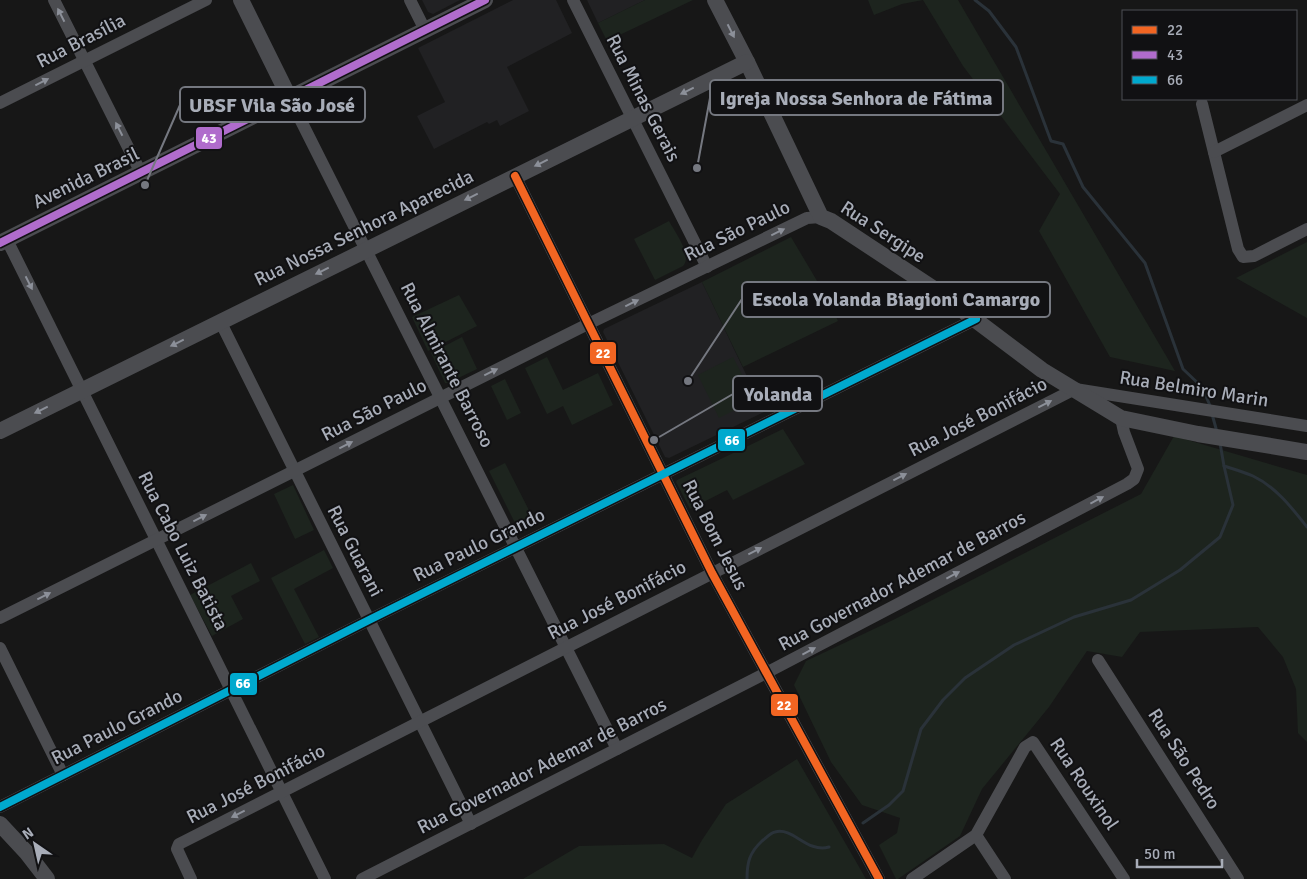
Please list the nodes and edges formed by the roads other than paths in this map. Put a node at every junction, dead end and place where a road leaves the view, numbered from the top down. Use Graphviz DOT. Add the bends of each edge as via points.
graph roads {
  1 [pos="54,0"];
  2 [pos="206,0"];
  3 [pos="241,0"];
  4 [pos="410,0"];
  5 [pos="485,0"];
  6 [pos="574,0"];
  7 [pos="715,0"];
  8 [pos="425,30"];
  9 [pos="85,61"];
  10 [pos="747,62"];
  11 [pos="290,99"];
  12 [pos="0,103"];
  13 [pos="1202,104"];
  14 [pos="1307,104"];
  15 [pos="632,118"];
  16 [pos="1214,152"];
  17 [pos="141,173"];
  18 [pos="515,176"];
  19 [pos="821,217"];
  20 [pos="1307,229"];
  21 [pos="4,241"];
  22 [pos="366,249"];
  23 [pos="707,267"];
  24 [pos="976,319"];
  25 [pos="220,321"];
  26 [pos="588,324"];
  27 [pos="1075,389"];
  28 [pos="82,390"];
  29 [pos="441,397"];
  30 [pos="1121,418"];
  31 [pos="1307,426"];
  32 [pos="0,431"];
  33 [pos="1301,451"];
  34 [pos="294,470"];
  35 [pos="663,474"];
  36 [pos="157,539"];
  37 [pos="516,547"];
  38 [pos="712,573"];
  39 [pos="0,618"];
  40 [pos="369,620"];
  41 [pos="566,647"];
  42 [pos="0,648"];
  43 [pos="1098,660"];
  44 [pos="766,673"];
  45 [pos="232,690"];
  46 [pos="420,722"];
  47 [pos="617,749"];
  48 [pos="64,775"];
  49 [pos="282,791"];
  50 [pos="0,807"];
  51 [pos="0,824"];
  52 [pos="471,824"];
  53 [pos="976,835"];
  54 [pos="47,879"];
  55 [pos="191,879"];
  56 [pos="325,879"];
  57 [pos="362,879"];
  58 [pos="879,879"];
  59 [pos="912,879"];
  60 [pos="1005,879"];
  61 [pos="1124,879"];
  62 [pos="1238,879"];
  9 -- 1 [label="street, one-way"];
  2 -- 9 [label="street, Rua Brasília"];
  3 -- 11 [label="street, Rua Almirante Barroso"];
  4 -- 8 [label="street"];
  5 -- 8 [label="street, Avenida Brasil"];
  6 -- 15 [label="street, Rua Minas Gerais"];
  7 -- 10 [label="street, Rua Sergipe, one-way"];
  8 -- 11 [label="street, Avenida Brasil"];
  12 -- 9 [label="street, Rua Brasília, one-way"];
  17 -- 9 [label="street, one-way"];
  10 -- 15 [label="street, Rua Nossa Senhora Aparecida, one-way"];
  10 -- 19 [label="street, Rua Sergipe"];
  11 -- 17 [label="street, Avenida Brasil"];
  11 -- 22 [label="street, Rua Almirante Barroso"];
  13 -- 16 [label="street"];
  14 -- 16 [label="street"];
  15 -- 18 [label="street, Rua Nossa Senhora Aparecida, one-way"];
  15 -- 23 [label="street, Rua Minas Gerais"];
  16 -- 20 [label="street" via="1238,249 1244,257 1254,256"];
  17 -- 21 [label="street, Avenida Brasil"];
  18 -- 22 [label="street, Rua Nossa Senhora Aparecida, one-way"];
  18 -- 26 [label="street, Rua Bom Jesus"];
  23 -- 19 [label="street, Rua São Paulo, one-way" via="807,218"];
  19 -- 24 [label="street, Rua Sergipe"];
  21 -- 28 [label="street, Rua Cabo Luiz Batista, one-way"];
  22 -- 25 [label="street, Rua Nossa Senhora Aparecida, one-way"];
  22 -- 29 [label="street, Rua Almirante Barroso"];
  26 -- 23 [label="street, Rua São Paulo, one-way"];
  24 -- 27 [label="street, Rua Sergipe" via="1042,370"];
  24 -- 35 [label="street, Rua Paulo Grando"];
  25 -- 28 [label="street, Rua Nossa Senhora Aparecida, one-way"];
  25 -- 34 [label="street, Rua Guarani"];
  29 -- 26 [label="street, Rua São Paulo, one-way"];
  26 -- 35 [label="street, Rua Bom Jesus"];
  27 -- 30 [label="street, Rua Sergipe"];
  27 -- 31 [label="street, Rua Belmiro Marin"];
  38 -- 27 [label="street, Rua José Bonifácio, one-way"];
  28 -- 32 [label="street, Rua Nossa Senhora Aparecida, one-way"];
  28 -- 36 [label="street, Rua Cabo Luiz Batista"];
  34 -- 29 [label="street, Rua São Paulo, one-way"];
  29 -- 37 [label="street, Rua Almirante Barroso"];
  30 -- 33 [label="street"];
  44 -- 30 [label="street, Rua Governador Ademar de Barros, one-way" via="1128,484 1138,468"];
  36 -- 34 [label="street, Rua São Paulo, one-way"];
  34 -- 40 [label="street, Rua Guarani"];
  35 -- 37 [label="street, Rua Paulo Grando"];
  35 -- 38 [label="street, Rua Bom Jesus"];
  39 -- 36 [label="street, Rua São Paulo, one-way"];
  36 -- 45 [label="street, Rua Cabo Luiz Batista"];
  37 -- 40 [label="street, Rua Paulo Grando"];
  37 -- 41 [label="street, Rua Almirante Barroso"];
  38 -- 41 [label="street, Rua José Bonifácio"];
  38 -- 44 [label="street, Rua Bom Jesus"];
  40 -- 45 [label="street, Rua Paulo Grando"];
  40 -- 46 [label="street, Rua Guarani"];
  41 -- 46 [label="street, Rua José Bonifácio"];
  41 -- 47 [label="street, Rua Almirante Barroso"];
  42 -- 48 [label="street"];
  43 -- 62 [label="street, Rua São Pedro"];
  44 -- 47 [label="street, Rua Governador Ademar de Barros"];
  44 -- 58 [label="street, Rua Bom Jesus"];
  45 -- 48 [label="street, Rua Paulo Grando"];
  45 -- 49 [label="street, Rua Cabo Luiz Batista"];
  46 -- 49 [label="street, Rua José Bonifácio"];
  46 -- 52 [label="street, Rua Guarani"];
  47 -- 52 [label="street, Rua Governador Ademar de Barros"];
  48 -- 50 [label="street, Rua Paulo Grando"];
  49 -- 55 [label="street, Rua José Bonifácio, one-way" via="179,844 177,846"];
  49 -- 56 [label="street, Rua Cabo Luiz Batista"];
  51 -- 54 [label="street"];
  52 -- 57 [label="street, Rua Governador Ademar de Barros"];
  53 -- 59 [label="street, Rua Rouxinol"];
  53 -- 60 [label="street"];
  53 -- 61 [label="street, Rua Rouxinol" via="1025,747 1033,742"];
}
